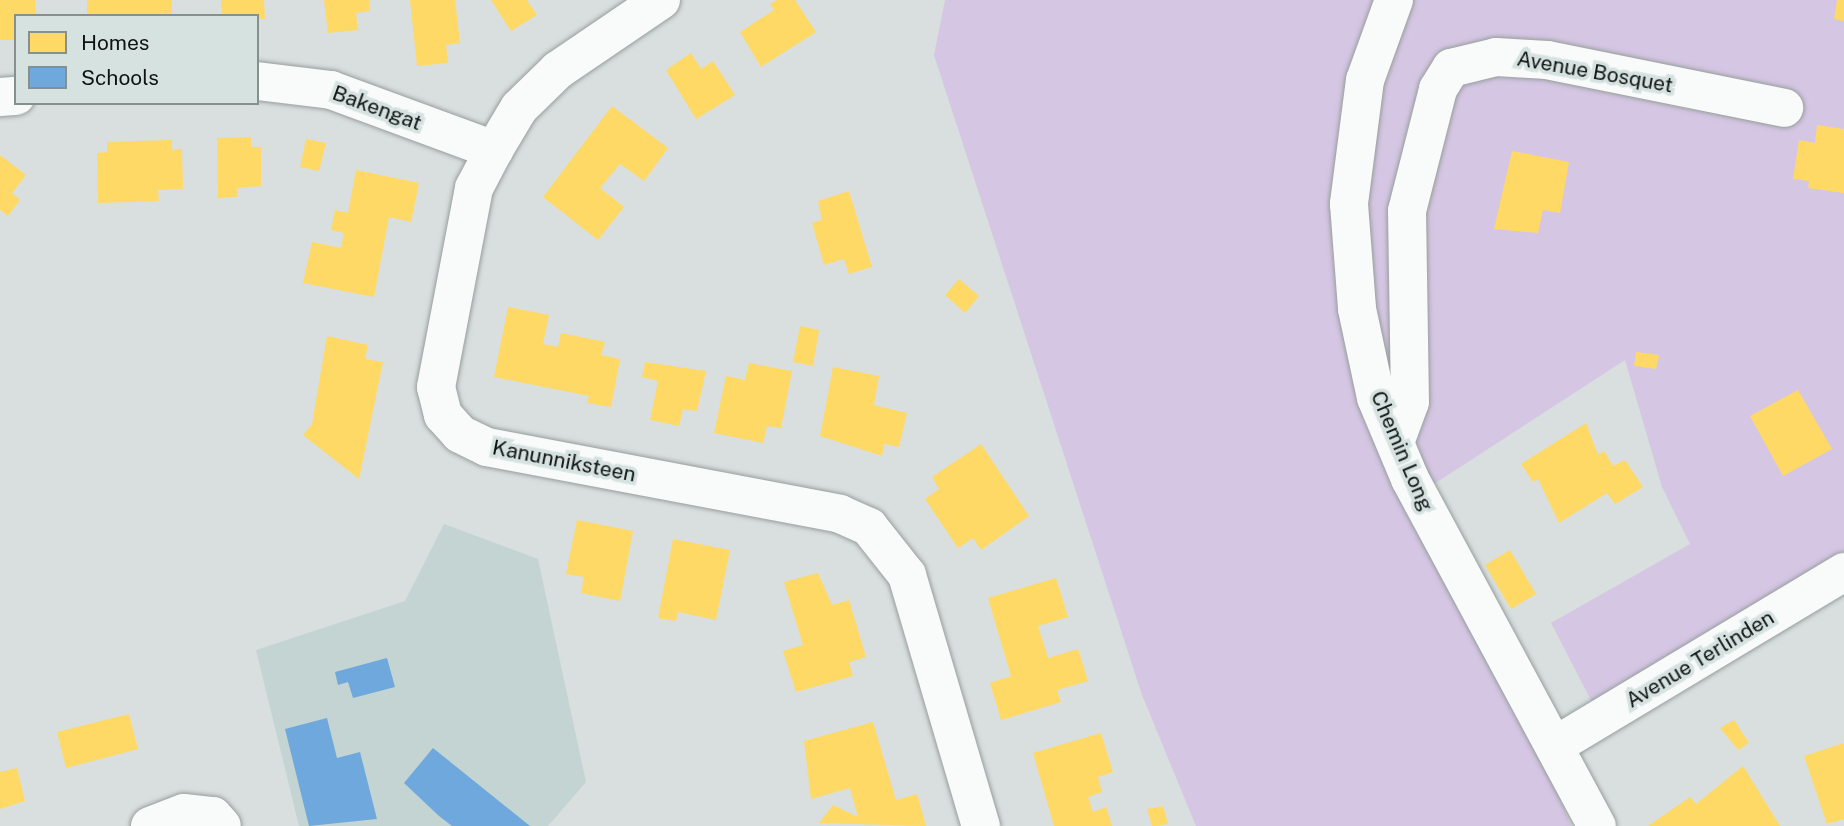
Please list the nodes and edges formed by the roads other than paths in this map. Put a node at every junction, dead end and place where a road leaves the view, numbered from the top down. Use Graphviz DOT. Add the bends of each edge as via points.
graph roads {
  1 [pos="661,0"];
  2 [pos="1394,0"];
  3 [pos="259,81"];
  4 [pos="1784,108"];
  5 [pos="494,150"];
  6 [pos="1396,440"];
  7 [pos="1844,572"];
  8 [pos="1556,745"];
  9 [pos="150,826"];
  10 [pos="222,826"];
  11 [pos="981,826"];
  12 [pos="1597,826"];
  1 -- 5 [label="street, Kanunniksteen" via="558,70 519,108"];
  2 -- 6 [label="street, Chemin Long" via="1366,80 1349,204 1357,309 1376,398"];
  3 -- 5 [label="street, Bakengat" via="331,90"];
  4 -- 6 [label="street, Avenue Bosquet" via="1546,60 1496,57 1451,68 1438,89 1407,211 1410,402"];
  5 -- 11 [label="street, Kanunniksteen" via="474,188 436,387 443,415 460,434 487,447 840,514 869,527 907,575"];
  6 -- 8 [label="street, Chemin Long" via="1410,479"];
  7 -- 8 [label="street, Avenue Terlinden"];
  8 -- 12 [label="street, Chemin Long"];
  9 -- 10 [label="street" via="184,813 213,817"];
}
